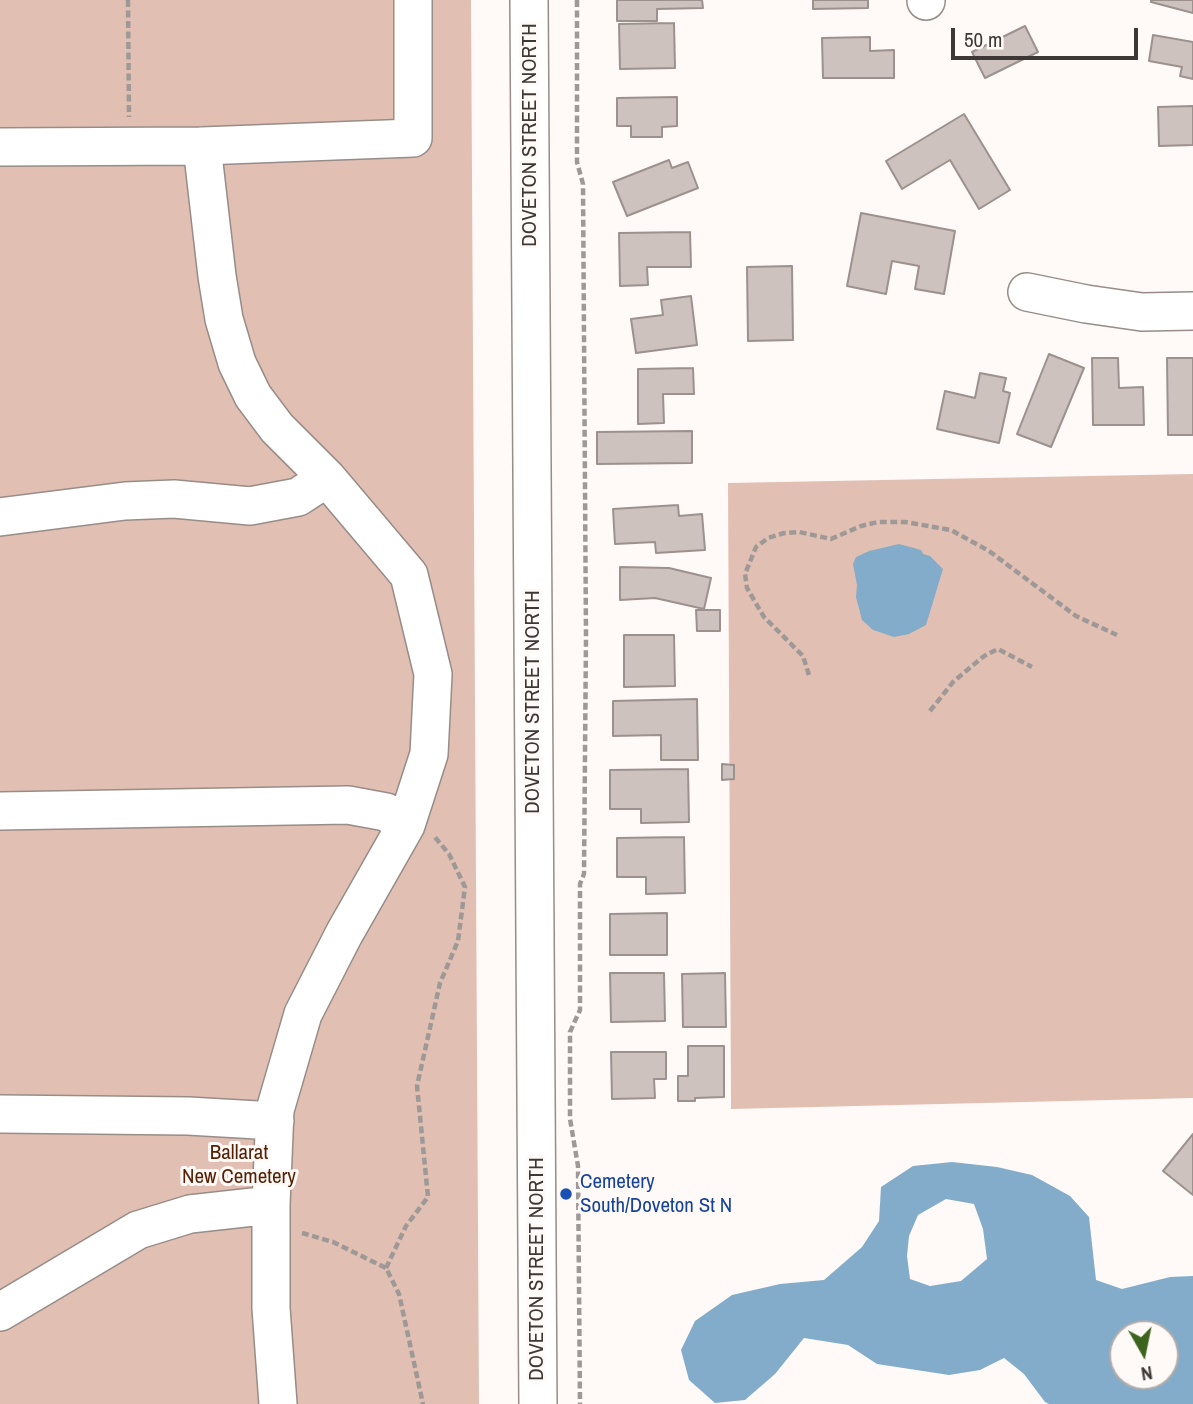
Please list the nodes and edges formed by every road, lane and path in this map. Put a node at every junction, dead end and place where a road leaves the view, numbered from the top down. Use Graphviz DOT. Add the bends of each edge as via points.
graph roads {
  1 [pos="128,0"];
  2 [pos="413,0"];
  3 [pos="529,0"];
  4 [pos="577,0"];
  5 [pos="130,145"];
  6 [pos="202,146"];
  7 [pos="0,147"];
  8 [pos="1027,292"];
  9 [pos="1193,311"];
  10 [pos="327,478"];
  11 [pos="0,517"];
  12 [pos="1117,635"];
  13 [pos="1032,667"];
  14 [pos="809,675"];
  15 [pos="930,711"];
  16 [pos="0,811"];
  17 [pos="409,817"];
  18 [pos="0,1114"];
  19 [pos="275,1121"];
  20 [pos="271,1215"];
  21 [pos="386,1268"];
  22 [pos="0,1312"];
  23 [pos="278,1404"];
  24 [pos="423,1404"];
  25 [pos="538,1404"];
  26 [pos="580,1404"];
  1 -- 5 [label="path"];
  2 -- 6 [label="street" via="413,138"];
  3 -- 25 [label="street, DOVETON STREET NORTH"];
  4 -- 26 [label="path" via="586,636 580,1010 570,1032 570,1119 578,1166"];
  5 -- 6 [label="street"];
  5 -- 7 [label="street"];
  6 -- 10 [label="street" via="217,276 237,363 253,396 277,428"];
  8 -- 9 [label="street" via="1142,312"];
  10 -- 11 [label="street" via="298,497 250,506 174,499 125,501"];
  10 -- 17 [label="street" via="409,575 412,587 433,674 429,754"];
  12 -- 14 [label="path" via="1076,616 989,551 951,530 878,522 831,539 784,533 756,547 745,573 747,589 764,617 803,656"];
  13 -- 15 [label="path" via="998,649 953,682"];
  16 -- 17 [label="street" via="348,805"];
  17 -- 19 [label="street" via="303,1014"];
  17 -- 21 [label="path" via="449,854 465,887 458,940 440,983 417,1086 428,1197 406,1226"];
  18 -- 19 [label="street"];
  19 -- 20 [label="street"];
  20 -- 21 [label="path"];
  20 -- 22 [label="street" via="190,1214 138,1230"];
  20 -- 23 [label="street"];
  21 -- 24 [label="path" via="399,1294"];
}
